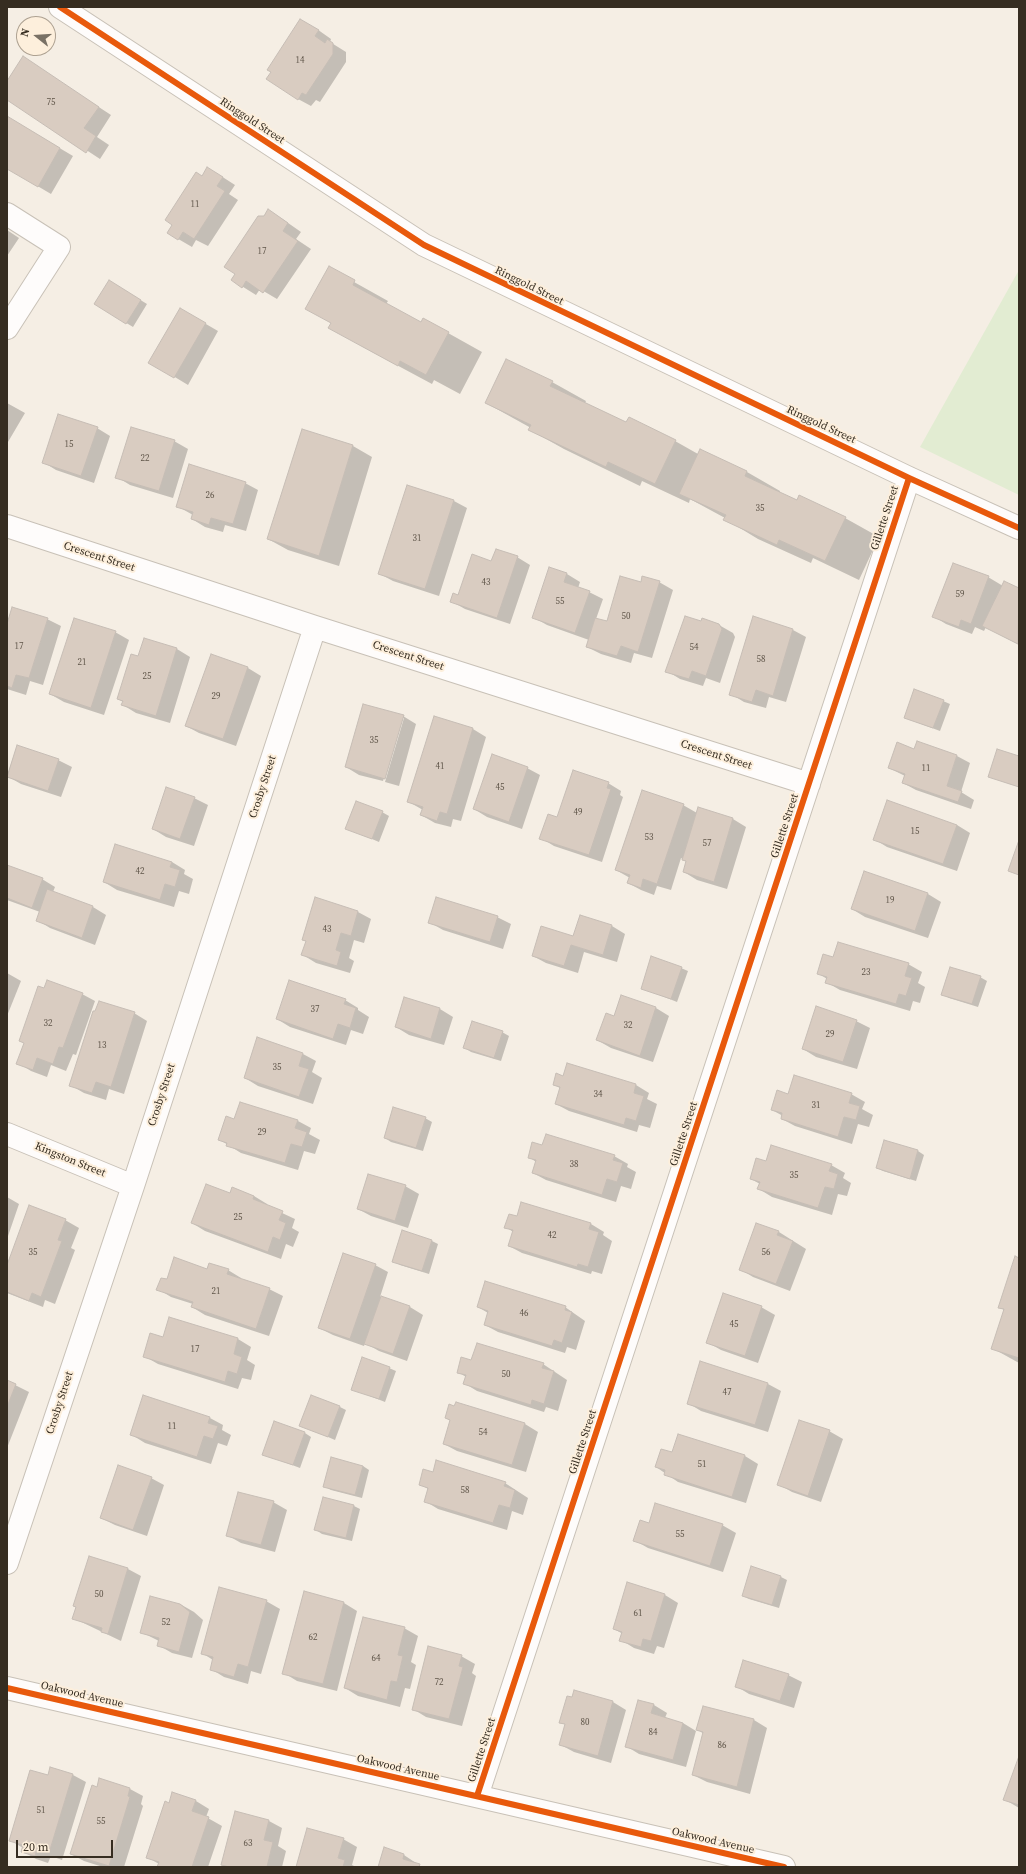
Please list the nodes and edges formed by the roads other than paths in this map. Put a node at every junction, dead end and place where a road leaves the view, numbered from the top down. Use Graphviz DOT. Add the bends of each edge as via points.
graph roads {
  1 [pos="60,7"];
  2 [pos="7,214"];
  3 [pos="7,328"];
  4 [pos="909,478"];
  5 [pos="7,526"];
  6 [pos="1019,528"];
  7 [pos="315,627"];
  8 [pos="809,784"];
  9 [pos="7,1134"];
  10 [pos="133,1186"];
  11 [pos="7,1563"];
  12 [pos="7,1688"];
  13 [pos="477,1796"];
  14 [pos="784,1867"];
  1 -- 4 [label="street, Ringgold Street" via="424,246"];
  2 -- 3 [label="street" via="59,247"];
  4 -- 6 [label="street, Ringgold Street"];
  4 -- 8 [label="street, Gillette Street"];
  5 -- 7 [label="street, Crescent Street"];
  7 -- 8 [label="street, Crescent Street"];
  7 -- 10 [label="street, Crosby Street"];
  8 -- 13 [label="street, Gillette Street"];
  9 -- 10 [label="street, Kingston Street"];
  10 -- 11 [label="street, Crosby Street"];
  12 -- 13 [label="street, Oakwood Avenue"];
  13 -- 14 [label="street, Oakwood Avenue"];
}
